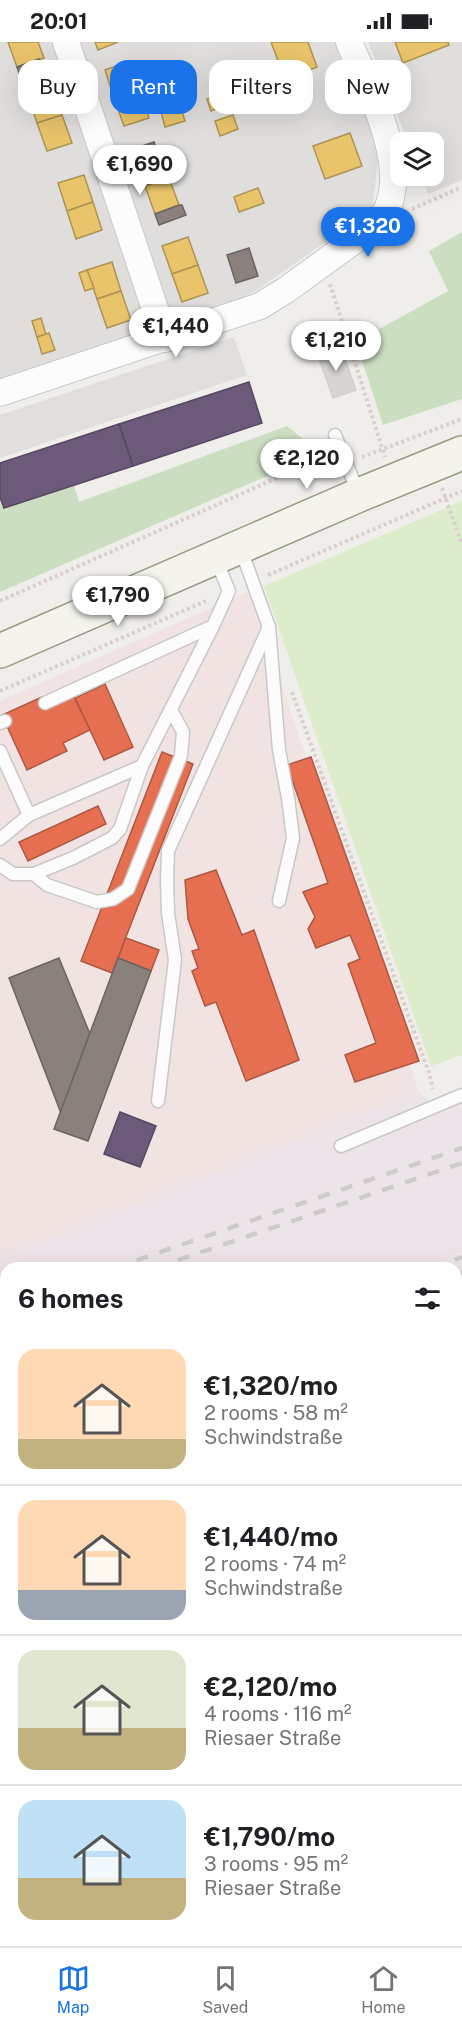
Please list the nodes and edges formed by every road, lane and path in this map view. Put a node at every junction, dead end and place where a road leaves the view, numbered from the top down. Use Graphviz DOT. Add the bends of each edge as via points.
graph roads {
  1 [pos="66,42"];
  2 [pos="349,42"];
  3 [pos="462,187"];
  4 [pos="383,218"];
  5 [pos="323,264"];
  6 [pos="165,339"];
  7 [pos="0,393"];
  8 [pos="462,419"];
  9 [pos="335,435"];
  10 [pos="382,448"];
  11 [pos="448,459"];
  12 [pos="348,462"];
  13 [pos="359,495"];
  14 [pos="462,545"];
  15 [pos="227,552"];
  16 [pos="0,601"];
  17 [pos="213,626"];
  18 [pos="269,627"];
  19 [pos="0,651"];
  20 [pos="292,691"];
  21 [pos="45,703"];
  22 [pos="171,710"];
  23 [pos="0,751"];
  24 [pos="142,766"];
  25 [pos="29,814"];
  26 [pos="0,838"];
  27 [pos="0,865"];
  28 [pos="34,874"];
  29 [pos="279,901"];
  30 [pos="429,1073"];
  31 [pos="462,1095"];
  32 [pos="158,1101"];
  33 [pos="341,1146"];
  1 -- 6 [label="street"];
  2 -- 4 [label="street" via="385,135 393,175 393,192"];
  3 -- 4 [label="path"];
  4 -- 5 [label="street"];
  5 -- 6 [label="street" via="260,306"];
  5 -- 10 [label="path"];
  6 -- 7 [label="street"];
  8 -- 10 [label="path"];
  9 -- 12 [label="lane"];
  10 -- 12 [label="path"];
  11 -- 13 [label="main road"];
  11 -- 14 [label="path"];
  12 -- 13 [label="lane"];
  12 -- 16 [label="path" via="286,474"];
  13 -- 15 [label="main road"];
  15 -- 17 [label="lane" via="229,591"];
  15 -- 18 [label="lane"];
  15 -- 19 [label="main road"];
  17 -- 21 [label="lane"];
  17 -- 22 [label="lane"];
  18 -- 29 [label="lane" via="279,750 293,838"];
  18 -- 32 [label="lane" via="168,851 168,913 175,960"];
  20 -- 30 [label="path"];
  22 -- 24 [label="lane"];
  22 -- 28 [label="lane" via="183,732 181,756 128,889 113,899 97,902 47,885"];
  23 -- 25 [label="lane"];
  24 -- 25 [label="lane"];
  24 -- 28 [label="lane" via="120,829 112,838"];
  25 -- 26 [label="lane"];
  27 -- 28 [label="lane" via="13,874"];
  31 -- 33 [label="lane"];
}
